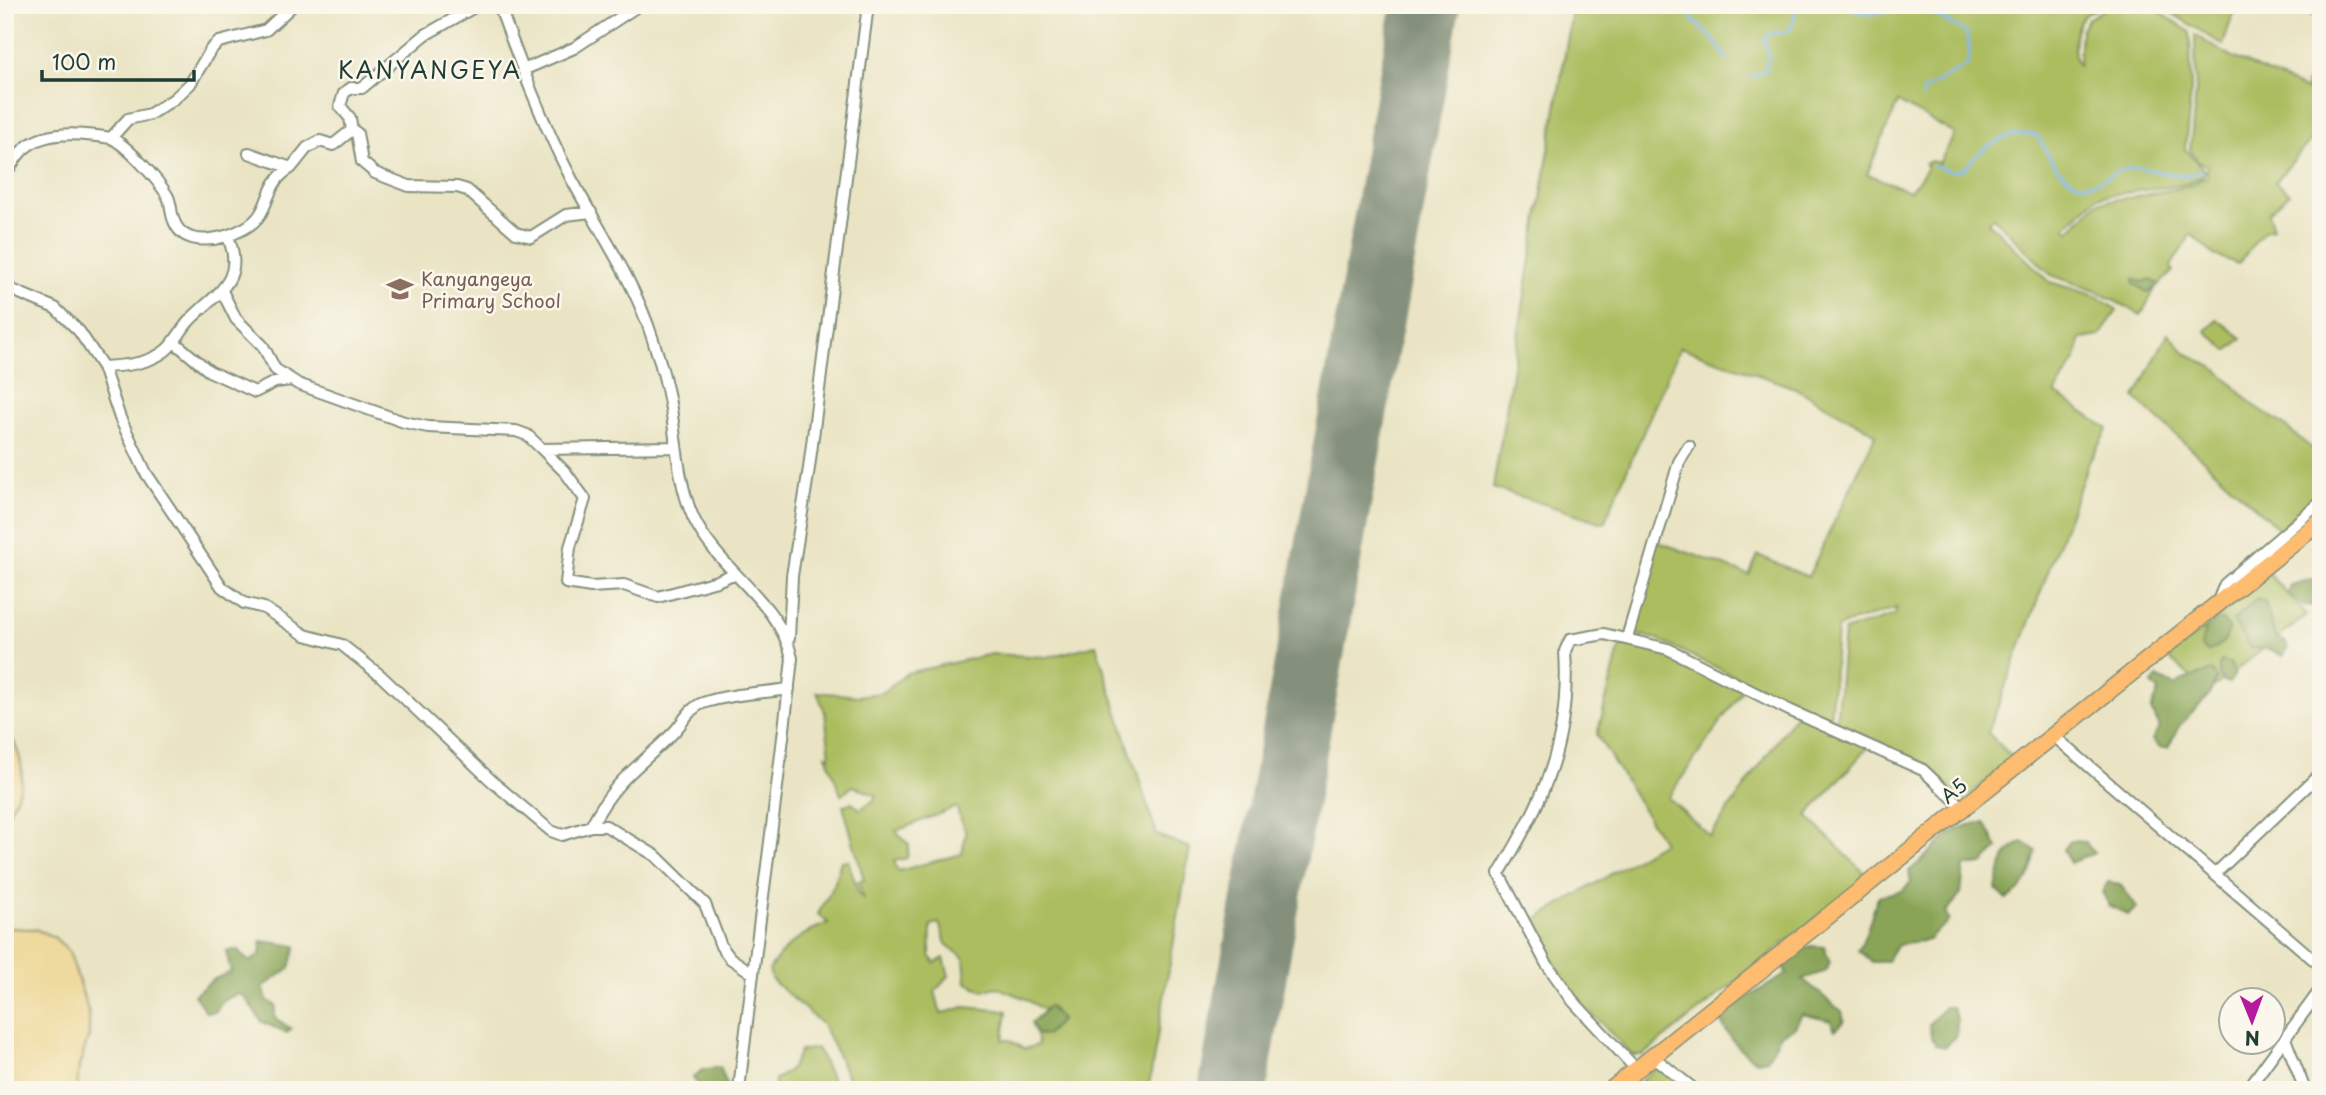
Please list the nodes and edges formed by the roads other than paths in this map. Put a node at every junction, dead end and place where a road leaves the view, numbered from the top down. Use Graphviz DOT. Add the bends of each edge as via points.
graph roads {
  1 [pos="293,5"];
  2 [pos="478,5"];
  3 [pos="499,5"];
  4 [pos="639,5"];
  5 [pos="867,5"];
  6 [pos="523,70"];
  7 [pos="352,130"];
  8 [pos="111,138"];
  9 [pos="248,153"];
  10 [pos="291,168"];
  11 [pos="5,174"];
  12 [pos="592,212"];
  13 [pos="228,237"];
  14 [pos="5,287"];
  15 [pos="222,291"];
  16 [pos="173,341"];
  17 [pos="103,367"];
  18 [pos="292,380"];
  19 [pos="1689,446"];
  20 [pos="676,447"];
  21 [pos="542,449"];
  22 [pos="2321,502"];
  23 [pos="2321,522"];
  24 [pos="733,573"];
  25 [pos="2217,605"];
  26 [pos="1627,638"];
  27 [pos="789,641"];
  28 [pos="789,689"];
  29 [pos="2054,736"];
  30 [pos="2321,773"];
  31 [pos="1964,809"];
  32 [pos="592,826"];
  33 [pos="2216,873"];
  34 [pos="2321,966"];
  35 [pos="751,973"];
  36 [pos="2321,989"];
  37 [pos="2288,1031"];
  38 [pos="2288,1046"];
  39 [pos="1652,1056"];
  40 [pos="2270,1056"];
  41 [pos="1636,1069"];
  42 [pos="739,1090"];
  43 [pos="1611,1090"];
  44 [pos="1695,1090"];
  45 [pos="2247,1090"];
  46 [pos="2305,1090"];
  1 -- 8 [label="street" via="266,30 219,42 183,91 162,108 128,119"];
  2 -- 7 [label="street" via="425,35 362,88 344,93 340,106 350,118"];
  3 -- 6 [label="street"];
  4 -- 6 [label="street" via="574,48"];
  5 -- 27 [label="street" via="792,576"];
  6 -- 12 [label="street" via="570,177"];
  7 -- 10 [label="street" via="333,145 320,141 307,148"];
  7 -- 12 [label="street" via="357,133 367,169 410,186 467,190 516,233 531,237 566,215"];
  8 -- 11 [label="street" via="66,134 42,140 23,150"];
  8 -- 13 [label="street" via="164,190 181,231 211,240"];
  9 -- 10 [label="street"];
  10 -- 13 [label="street" via="275,180 261,217"];
  12 -- 20 [label="street" via="652,335"];
  13 -- 15 [label="street" via="236,258 232,278"];
  14 -- 17 [label="street" via="42,301 67,317"];
  15 -- 16 [label="street" via="203,305"];
  15 -- 18 [label="street" via="236,318 263,346 275,369"];
  16 -- 17 [label="street" via="166,350 143,361"];
  16 -- 18 [label="street" via="209,371 255,392"];
  17 -- 32 [label="street" via="146,473 222,587 304,635 342,645 551,831 570,834"];
  18 -- 21 [label="street" via="404,422 516,431"];
  19 -- 26 [label="street" via="1681,458"];
  20 -- 21 [label="street"];
  20 -- 24 [label="street" via="694,520"];
  21 -- 24 [label="street" via="584,499 570,547 566,583 624,585 658,597"];
  22 -- 25 [label="street" via="2225,584"];
  23 -- 25 [label="highway, A5 / A5"];
  24 -- 27 [label="street" via="778,619"];
  25 -- 29 [label="highway, A5 / A5"];
  26 -- 31 [label="street" via="1668,649 1923,770"];
  26 -- 41 [label="street" via="1604,634 1570,640 1565,652 1561,738 1535,813 1499,874 1546,963 1573,1001"];
  27 -- 28 [label="street"];
  28 -- 32 [label="street" via="710,701 693,708 676,731 609,793"];
  28 -- 35 [label="street" via="778,800"];
  29 -- 31 [label="highway, A5 / A5"];
  29 -- 33 [label="street"];
  30 -- 33 [label="street"];
  31 -- 39 [label="highway, A5 / A5"];
  32 -- 35 [label="street" via="617,831 676,874 709,908 724,951"];
  33 -- 34 [label="street"];
  35 -- 42 [label="street"];
  36 -- 37 [label="street"];
  38 -- 46 [label="street"];
  39 -- 41 [label="highway, A5 / A5"];
  39 -- 44 [label="street"];
  40 -- 45 [label="street"];
  41 -- 43 [label="highway, A5 / A5"];
}
